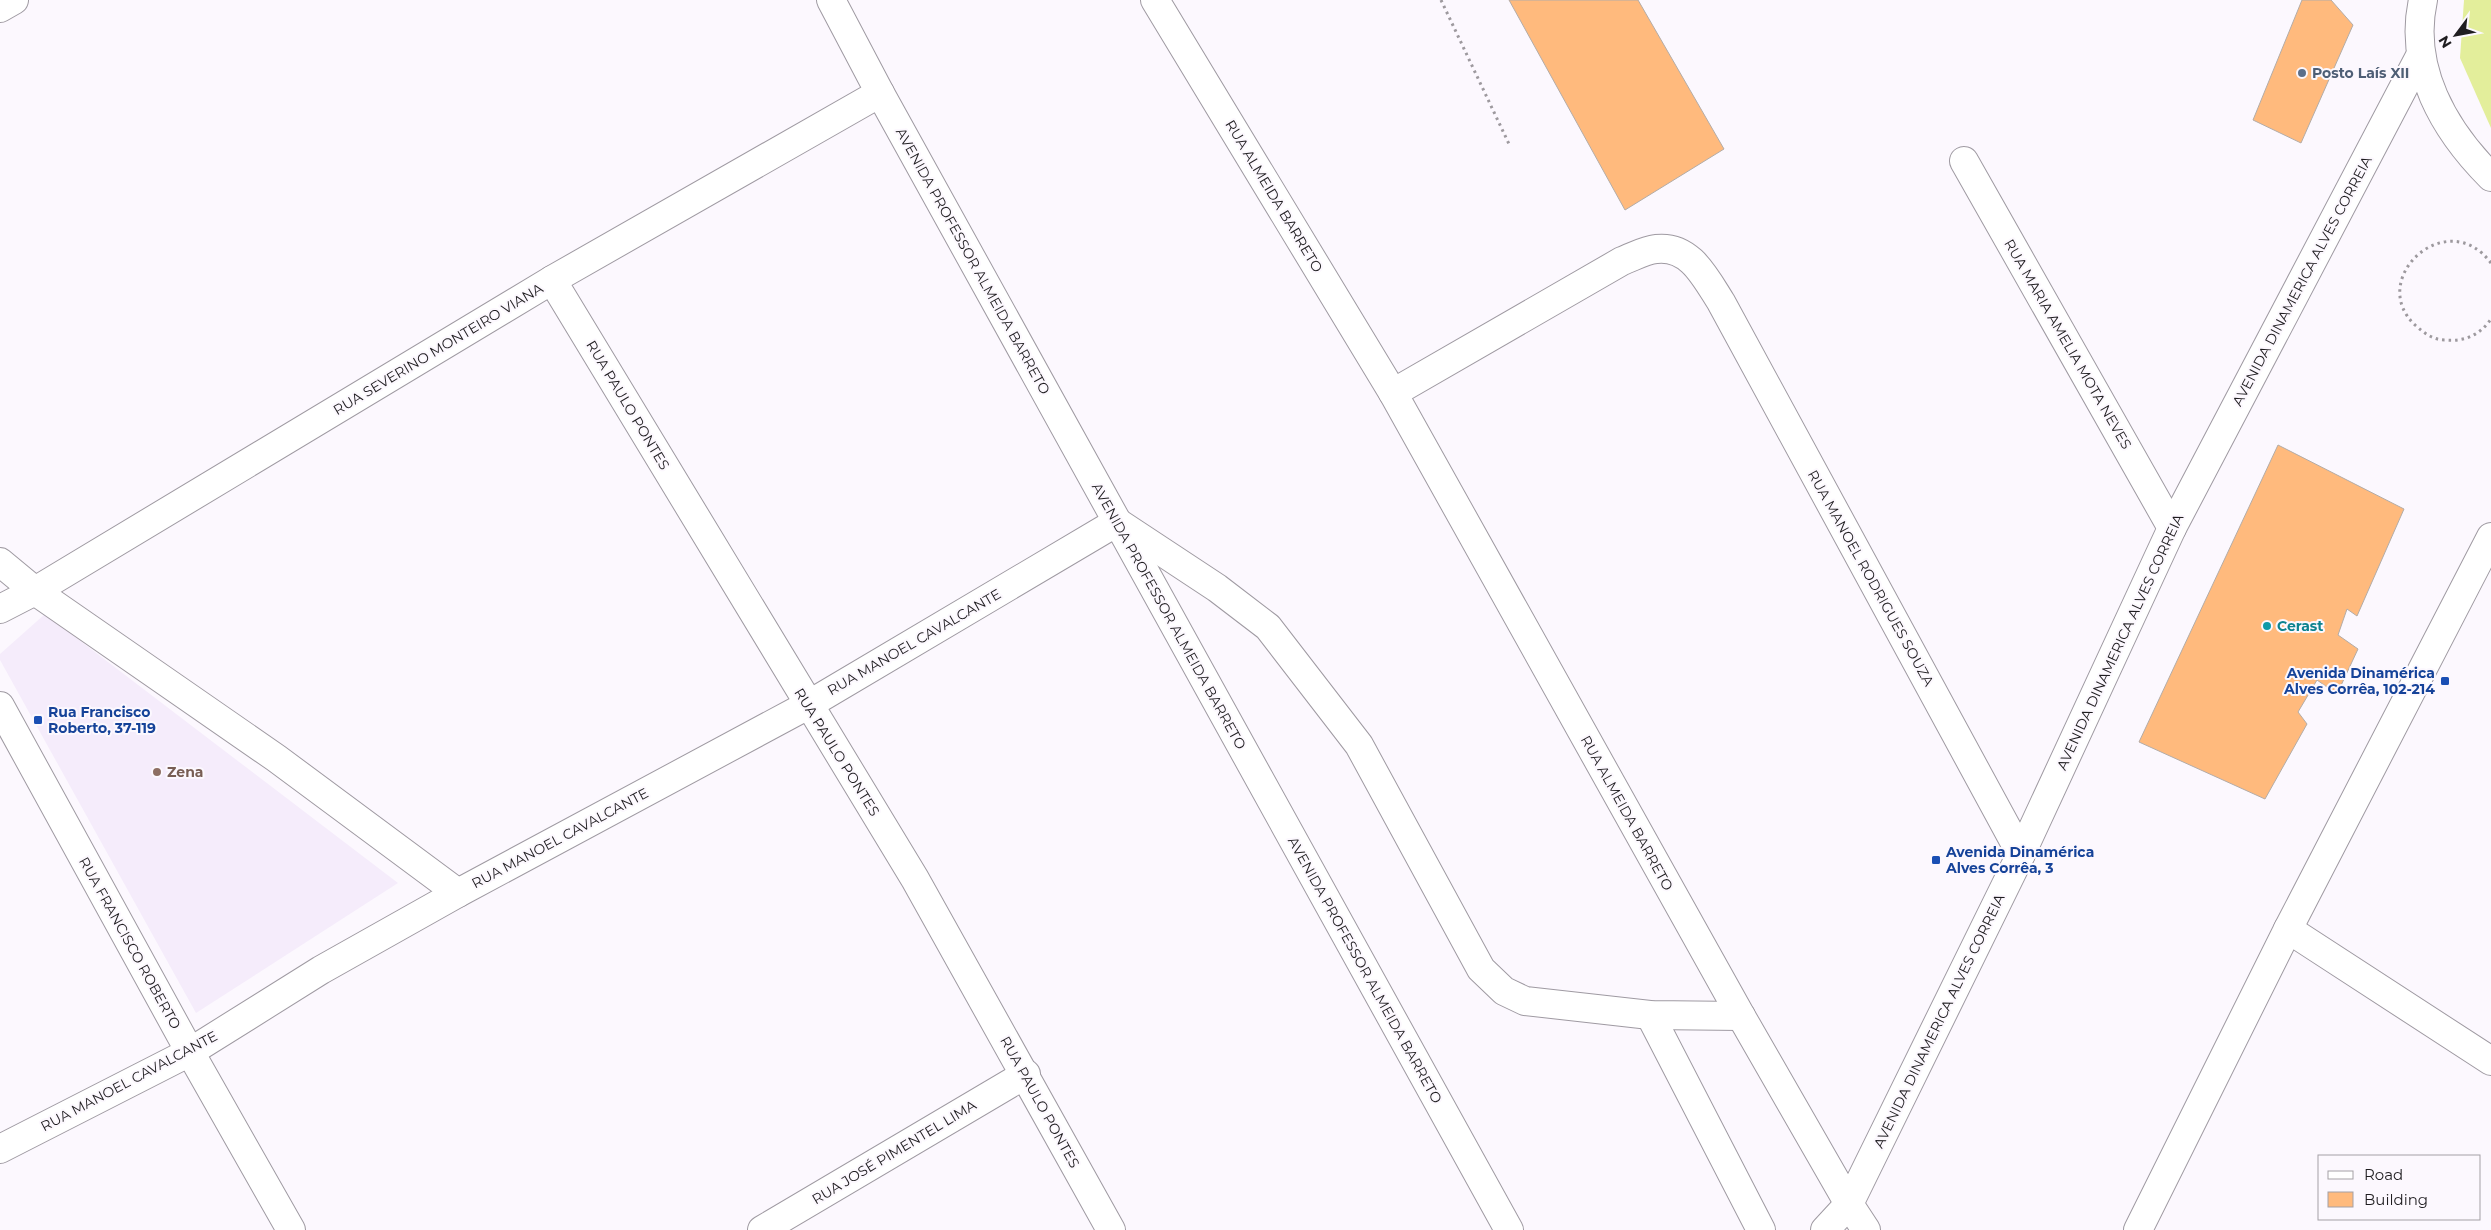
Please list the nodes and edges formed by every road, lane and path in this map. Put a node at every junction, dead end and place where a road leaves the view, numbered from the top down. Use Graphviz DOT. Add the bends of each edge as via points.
graph roads {
  1 [pos="14,0"];
  2 [pos="831,0"];
  3 [pos="1155,0"];
  4 [pos="1441,0"];
  5 [pos="2416,6"];
  6 [pos="0,8"];
  7 [pos="2420,56"];
  8 [pos="880,93"];
  9 [pos="1509,144"];
  10 [pos="1964,161"];
  11 [pos="2491,177"];
  12 [pos="2491,263"];
  13 [pos="552,280"];
  14 [pos="2491,319"];
  15 [pos="1393,393"];
  16 [pos="1117,522"];
  17 [pos="2172,528"];
  18 [pos="2491,537"];
  19 [pos="0,562"];
  20 [pos="35,591"];
  21 [pos="0,609"];
  22 [pos="808,705"];
  23 [pos="0,706"];
  24 [pos="2021,854"];
  25 [pos="458,894"];
  26 [pos="2288,930"];
  27 [pos="1650,1016"];
  28 [pos="1741,1016"];
  29 [pos="190,1052"];
  30 [pos="2491,1061"];
  31 [pos="1026,1074"];
  32 [pos="0,1149"];
  33 [pos="1849,1204"];
  34 [pos="291,1230"];
  35 [pos="762,1230"];
  36 [pos="1111,1230"];
  37 [pos="1509,1230"];
  38 [pos="1761,1230"];
  39 [pos="1825,1230"];
  40 [pos="1866,1230"];
  41 [pos="2138,1230"];
  1 -- 6 [label="street"];
  2 -- 8 [label="street, AVENIDA PROFESSOR ALMEIDA BARRETO"];
  3 -- 15 [label="street, RUA ALMEIDA BARRETO"];
  4 -- 9 [label="path"];
  5 -- 7 [label="street"];
  7 -- 11 [label="street" via="2433,98 2457,137"];
  7 -- 17 [label="street, AVENIDA DINAMERICA ALVES CORREIA"];
  8 -- 13 [label="street, RUA SEVERINO MONTEIRO VIANA"];
  8 -- 16 [label="street, AVENIDA PROFESSOR ALMEIDA BARRETO"];
  10 -- 17 [label="street, RUA MARIA AMELIA MOTA NEVES"];
  12 -- 14 [label="path" via="2472,246 2442,242 2415,256 2405,271 2400,288 2402,305 2410,321 2423,333 2438,340 2455,341 2472,336"];
  13 -- 20 [label="street, RUA SEVERINO MONTEIRO VIANA"];
  13 -- 22 [label="street, RUA PAULO PONTES"];
  15 -- 24 [label="street, RUA MANOEL RODRIGUES SOUZA" via="1622,261 1655,249 1678,250 1697,265 1721,302"];
  15 -- 28 [label="street, RUA ALMEIDA BARRETO"];
  16 -- 22 [label="street, RUA MANOEL CAVALCANTE"];
  16 -- 27 [label="street" via="1217,588 1268,628 1359,745 1481,969 1504,991 1525,1001"];
  16 -- 37 [label="street, AVENIDA PROFESSOR ALMEIDA BARRETO"];
  17 -- 24 [label="street, AVENIDA DINAMERICA ALVES CORREIA"];
  18 -- 26 [label="street"];
  19 -- 20 [label="street"];
  20 -- 21 [label="street, RUA SEVERINO MONTEIRO VIANA"];
  20 -- 25 [label="street" via="276,758"];
  22 -- 25 [label="street, RUA MANOEL CAVALCANTE"];
  22 -- 31 [label="street, RUA PAULO PONTES" via="915,879"];
  23 -- 29 [label="street, RUA FRANCISCO ROBERTO"];
  24 -- 33 [label="street, AVENIDA DINAMERICA ALVES CORREIA"];
  25 -- 29 [label="street, RUA MANOEL CAVALCANTE" via="321,970"];
  26 -- 30 [label="street"];
  26 -- 41 [label="street"];
  27 -- 28 [label="street"];
  27 -- 38 [label="street"];
  28 -- 33 [label="street, RUA ALMEIDA BARRETO"];
  29 -- 32 [label="street, RUA MANOEL CAVALCANTE"];
  29 -- 34 [label="street, RUA FRANCISCO ROBERTO"];
  31 -- 35 [label="street, RUA JOSÉ PIMENTEL LIMA"];
  31 -- 36 [label="street, RUA PAULO PONTES"];
  33 -- 39 [label="street, AVENIDA DINAMERICA ALVES CORREIA"];
  33 -- 40 [label="street, RUA ALMEIDA BARRETO"];
}
